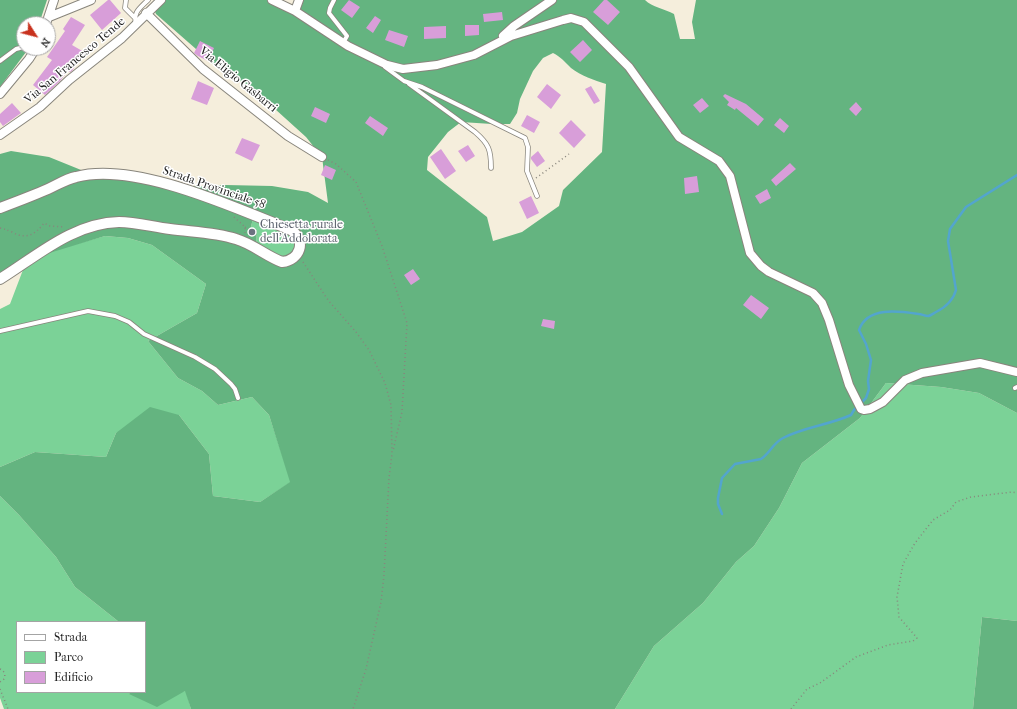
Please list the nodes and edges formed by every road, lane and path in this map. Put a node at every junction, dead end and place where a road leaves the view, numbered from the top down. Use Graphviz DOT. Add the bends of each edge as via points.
graph roads {
  1 [pos="54,0"];
  2 [pos="91,0"];
  3 [pos="126,0"];
  4 [pos="148,0"];
  5 [pos="161,0"];
  6 [pos="272,0"];
  7 [pos="299,0"];
  8 [pos="334,0"];
  9 [pos="552,0"];
  10 [pos="291,6"];
  11 [pos="146,13"];
  12 [pos="48,16"];
  13 [pos="56,16"];
  14 [pos="135,21"];
  15 [pos="343,43"];
  16 [pos="492,45"];
  17 [pos="16,49"];
  18 [pos="30,56"];
  19 [pos="373,58"];
  20 [pos="0,61"];
  21 [pos="404,81"];
  22 [pos="0,94"];
  23 [pos="0,135"];
  24 [pos="569,154"];
  25 [pos="322,157"];
  26 [pos="491,168"];
  27 [pos="531,182"];
  28 [pos="537,196"];
  29 [pos="0,208"];
  30 [pos="233,216"];
  31 [pos="245,227"];
  32 [pos="249,230"];
  33 [pos="246,242"];
  34 [pos="297,254"];
  35 [pos="0,279"];
  36 [pos="0,331"];
  37 [pos="1017,372"];
  38 [pos="238,398"];
  39 [pos="392,454"];
  40 [pos="1017,493"];
  41 [pos="0,669"];
  42 [pos="0,682"];
  43 [pos="0,689"];
  44 [pos="8,709"];
  45 [pos="353,709"];
  46 [pos="791,709"];
  1 -- 12 [label="street"];
  2 -- 13 [label="street"];
  3 -- 14 [label="lane" via="125,8"];
  4 -- 14 [label="lane" via="138,10"];
  5 -- 11 [label="street, Via San Francesco Tende"];
  6 -- 10 [label="street"];
  7 -- 10 [label="street"];
  8 -- 15 [label="lane" via="330,13 347,36"];
  9 -- 16 [label="street"];
  10 -- 15 [label="street"];
  11 -- 14 [label="street, Via San Francesco Tende"];
  11 -- 25 [label="street, Via Eligio Gasbarri" via="203,69 288,136"];
  14 -- 23 [label="street, Via San Francesco Tende" via="122,38 40,107"];
  15 -- 19 [label="street"];
  16 -- 19 [label="street" via="474,54 437,65 403,68 387,65"];
  16 -- 37 [label="street" via="511,36 571,18 584,22 606,43 629,67 679,137 719,161 730,176 750,253 769,272 813,294 822,303 849,385 861,409 883,402 905,380 922,372 980,363"];
  17 -- 20 [label="lane"];
  18 -- 22 [label="street"];
  19 -- 21 [label="lane"];
  21 -- 26 [label="lane" via="484,140 491,155"];
  21 -- 27 [label="lane" via="422,87 525,138 528,147 527,171"];
  24 -- 27 [label="path"];
  25 -- 39 [label="path" via="336,164 356,182 382,246 407,322 402,412"];
  27 -- 28 [label="lane"];
  29 -- 34 [label="street, Strada Provinciale 58" via="75,177 97,173 120,174 179,187 292,230 300,238"];
  30 -- 31 [label="path"];
  31 -- 32 [label="path"];
  31 -- 33 [label="path"];
  33 -- 34 [label="street" via="282,262"];
  33 -- 35 [label="street" via="229,236 130,223 108,223 60,239"];
  34 -- 39 [label="path" via="328,300 369,350 382,376 391,405"];
  36 -- 38 [label="lane" via="88,311 115,316 129,322 144,334 215,369 235,389"];
  39 -- 45 [label="path" via="381,602 366,669"];
  40 -- 46 [label="path" via="971,496 956,502 950,510 933,520 909,552 903,564 898,586 899,617 917,638 913,642 888,644 856,657 807,690"];
  41 -- 42 [label="path" via="5,677"];
  43 -- 44 [label="path"];
}
